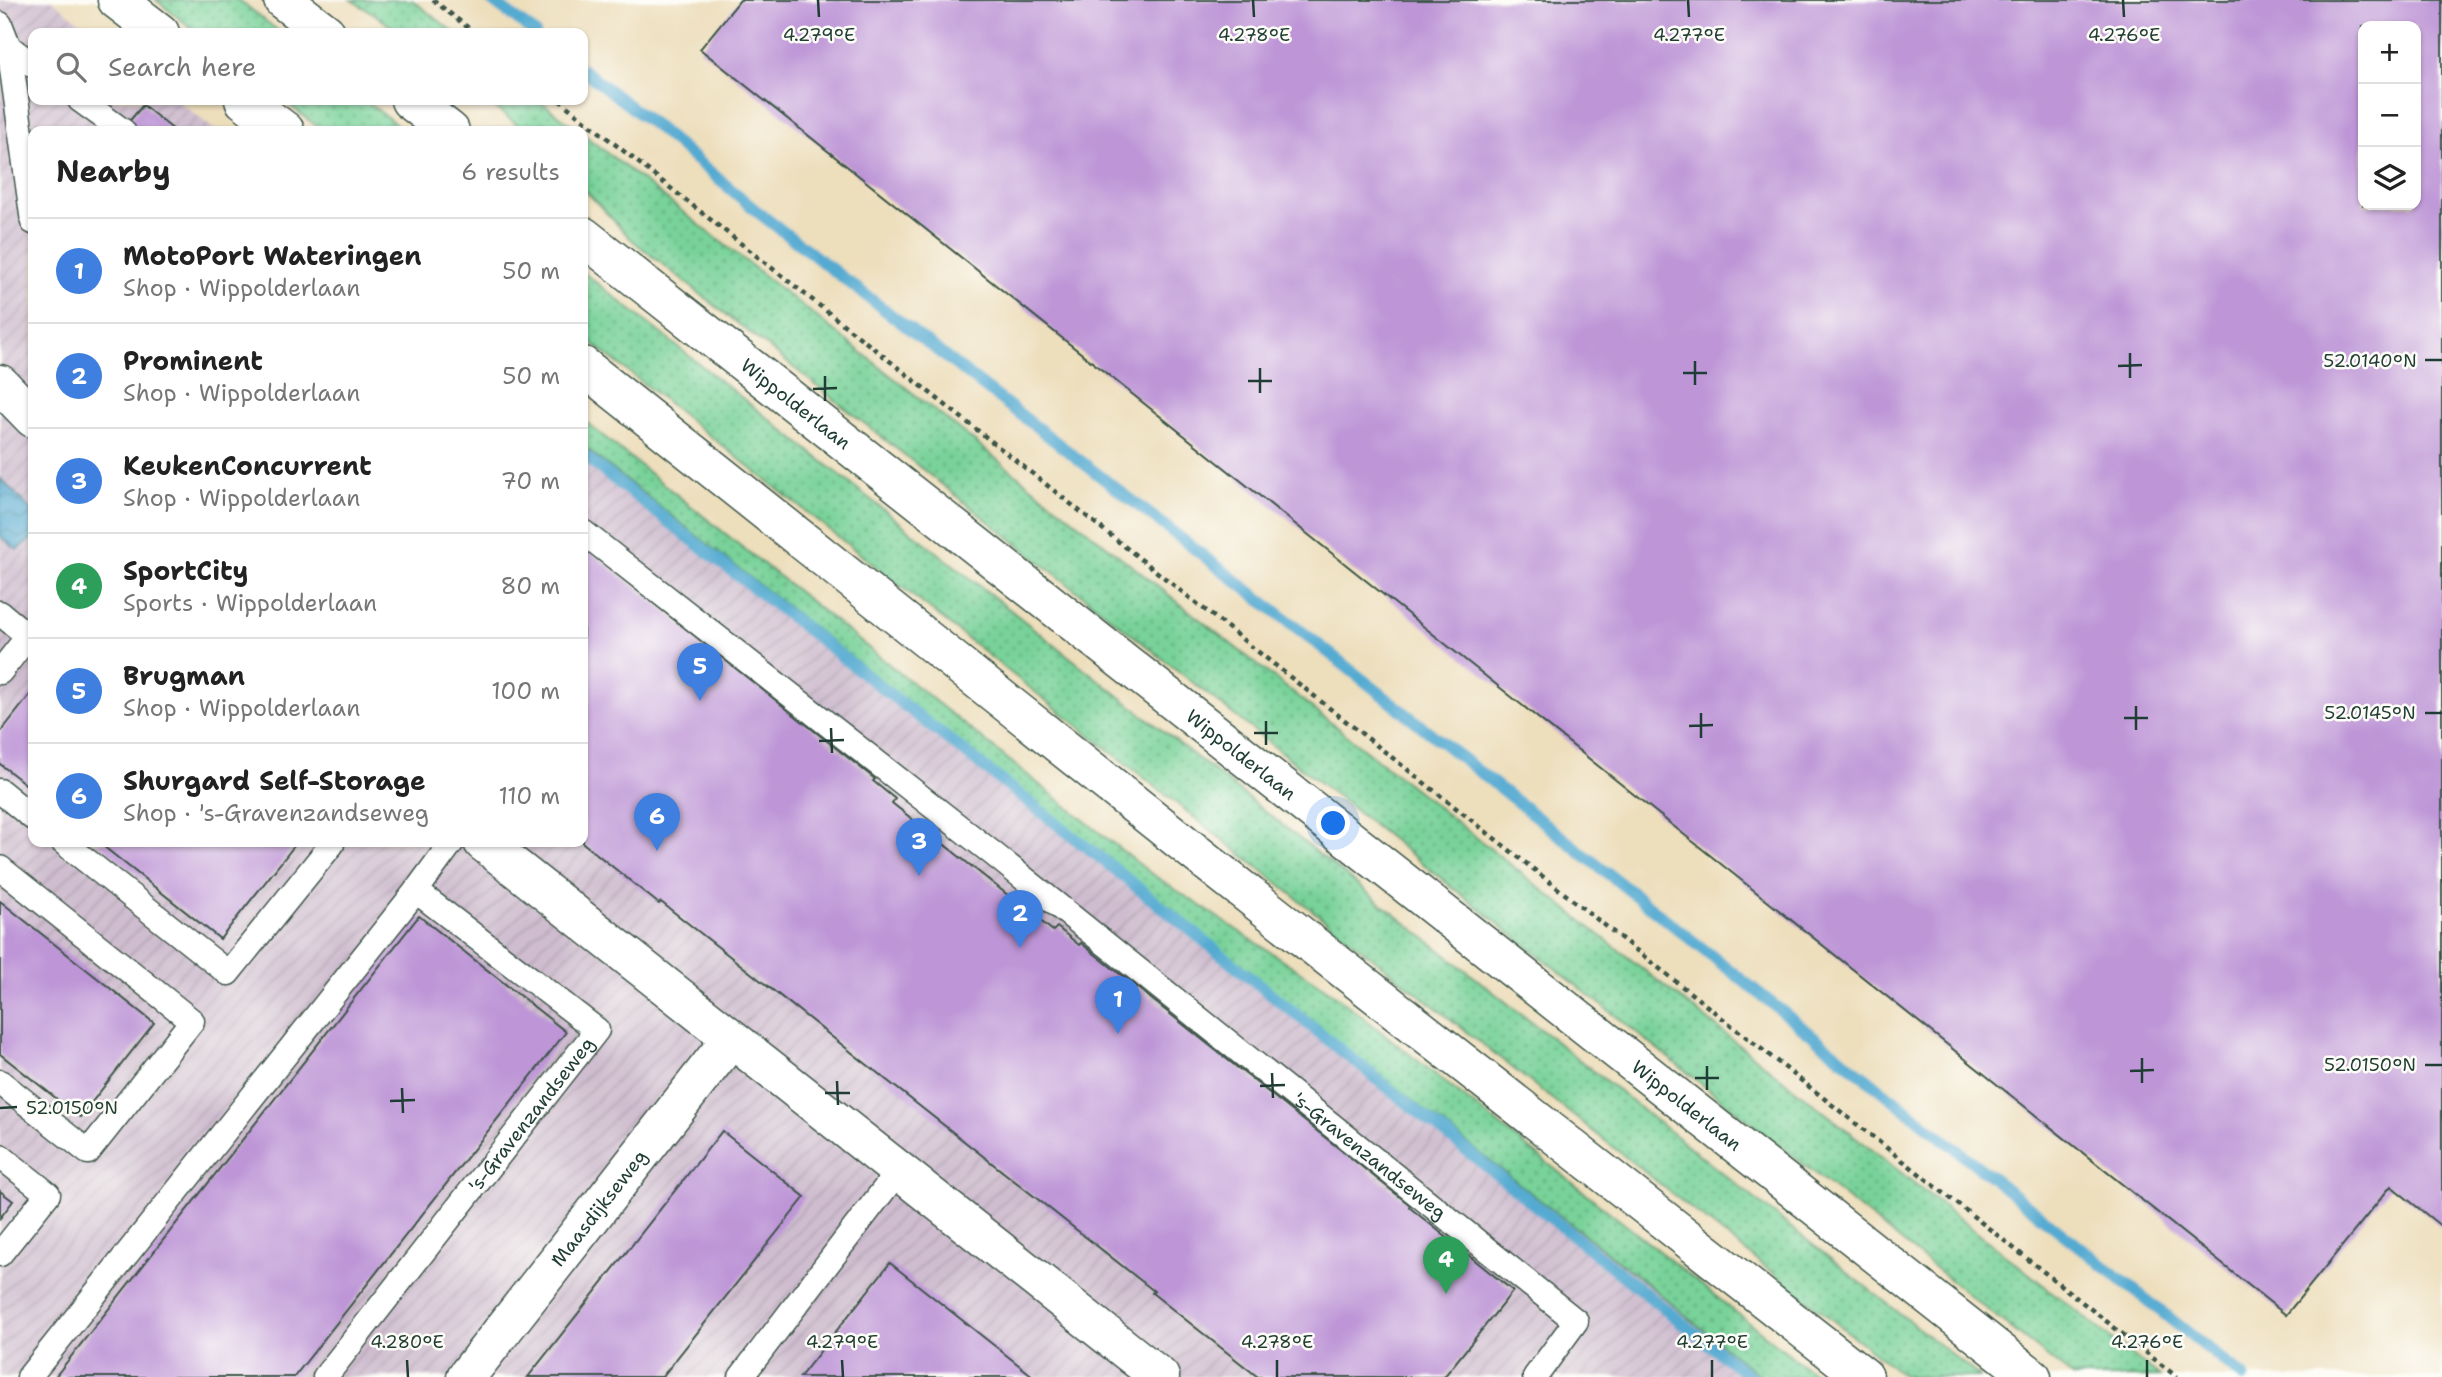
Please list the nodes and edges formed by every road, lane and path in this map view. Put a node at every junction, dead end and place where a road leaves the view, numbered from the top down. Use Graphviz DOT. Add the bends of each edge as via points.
graph roads {
  1 [pos="117,0"];
  2 [pos="283,0"];
  3 [pos="433,0"];
  4 [pos="0,24"];
  5 [pos="153,28"];
  6 [pos="319,28"];
  7 [pos="469,28"];
  8 [pos="9,47"];
  9 [pos="28,61"];
  10 [pos="87,105"];
  11 [pos="251,105"];
  12 [pos="416,105"];
  13 [pos="565,105"];
  14 [pos="116,126"];
  15 [pos="278,126"];
  16 [pos="444,126"];
  17 [pos="28,186"];
  18 [pos="588,240"];
  19 [pos="588,370"];
  20 [pos="0,384"];
  21 [pos="28,413"];
  22 [pos="588,536"];
  23 [pos="0,613"];
  24 [pos="28,631"];
  25 [pos="28,637"];
  26 [pos="0,672"];
  27 [pos="0,791"];
  28 [pos="28,814"];
  29 [pos="69,847"];
  30 [pos="330,847"];
  31 [pos="448,847"];
  32 [pos="489,847"];
  33 [pos="0,868"];
  34 [pos="416,891"];
  35 [pos="731,1038"];
  36 [pos="0,1082"];
  37 [pos="0,1156"];
  38 [pos="899,1170"];
  39 [pos="0,1254"];
  40 [pos="29,1377"];
  41 [pos="326,1377"];
  42 [pos="466,1377"];
  43 [pos="741,1377"];
  44 [pos="1160,1377"];
  45 [pos="1535,1377"];
  46 [pos="1864,1377"];
  47 [pos="2032,1377"];
  48 [pos="2176,1377"];
  1 -- 5 [label="main road"];
  2 -- 6 [label="main road"];
  3 -- 7 [label="path"];
  4 -- 8 [label="lane"];
  8 -- 9 [label="lane"];
  8 -- 17 [label="lane"];
  10 -- 14 [label="lane"];
  11 -- 15 [label="main road"];
  12 -- 16 [label="main road"];
  13 -- 48 [label="path"];
  18 -- 47 [label="main road, Wippolderlaan"];
  19 -- 46 [label="main road"];
  20 -- 21 [label="main road"];
  22 -- 45 [label="lane, 's-Gravenzandseweg" via="1576,1321"];
  23 -- 24 [label="lane"];
  25 -- 26 [label="lane"];
  27 -- 28 [label="lane"];
  29 -- 30 [label="lane" via="228,973"];
  31 -- 34 [label="lane"];
  32 -- 35 [label="main road"];
  33 -- 36 [label="lane" via="192,1021 88,1152"];
  34 -- 40 [label="lane"];
  34 -- 41 [label="lane, 's-Gravenzandseweg" via="597,1030"];
  35 -- 38 [label="main road"];
  35 -- 42 [label="main road, Maasdijkseweg"];
  37 -- 39 [label="lane" via="48,1194"];
  38 -- 43 [label="lane"];
  38 -- 44 [label="main road"];
}
